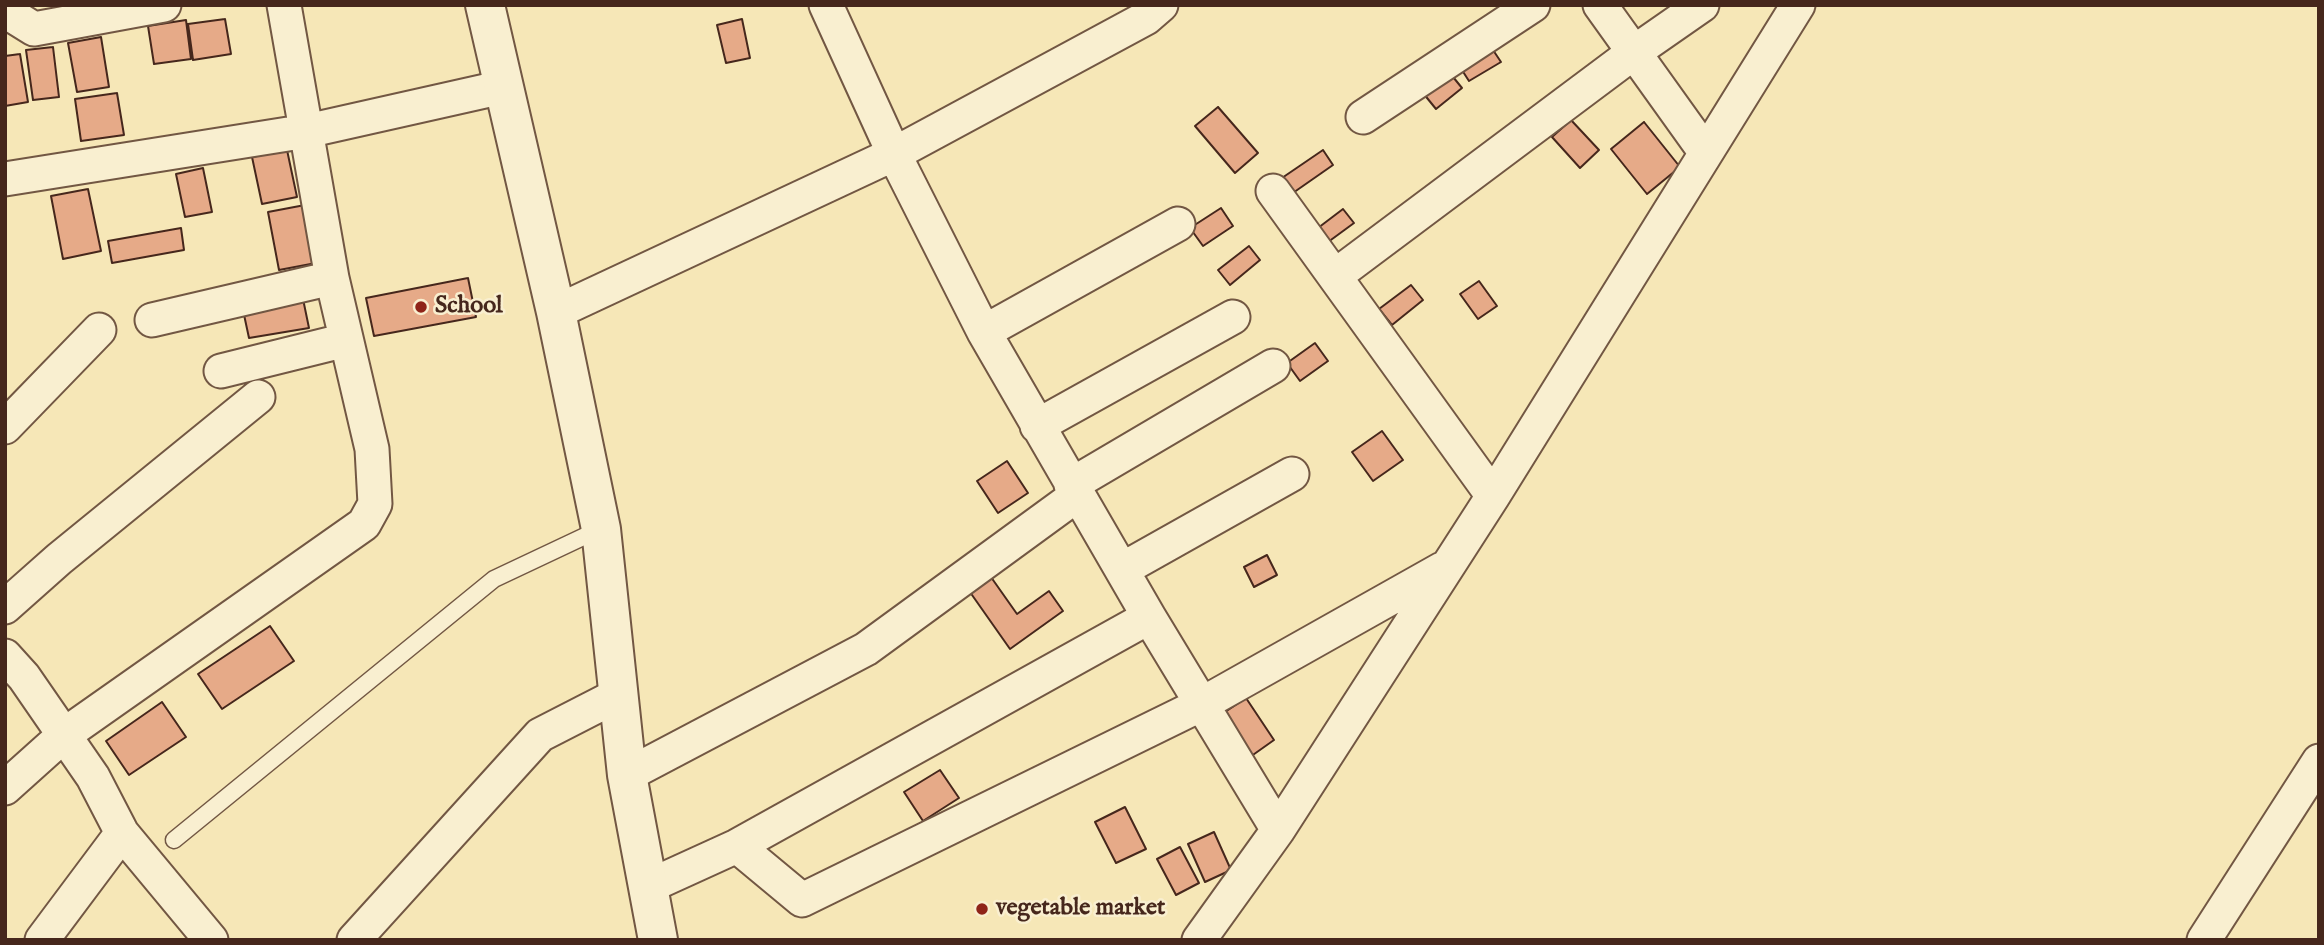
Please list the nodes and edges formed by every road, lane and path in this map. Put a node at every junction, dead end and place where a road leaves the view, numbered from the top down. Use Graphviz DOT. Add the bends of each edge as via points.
graph roads {
  1 [pos="164,5"];
  2 [pos="284,5"];
  3 [pos="485,5"];
  4 [pos="826,5"];
  5 [pos="1161,5"];
  6 [pos="1532,5"];
  7 [pos="1600,5"];
  8 [pos="1702,5"];
  9 [pos="1798,5"];
  10 [pos="5,11"];
  11 [pos="1633,53"];
  12 [pos="503,87"];
  13 [pos="1363,117"];
  14 [pos="307,131"];
  15 [pos="1706,153"];
  16 [pos="894,154"];
  17 [pos="5,179"];
  18 [pos="1273,191"];
  19 [pos="1178,224"];
  20 [pos="1335,276"];
  21 [pos="332,278"];
  22 [pos="556,312"];
  23 [pos="1233,317"];
  24 [pos="152,320"];
  25 [pos="99,330"];
  26 [pos="984,332"];
  27 [pos="346,340"];
  28 [pos="1273,366"];
  29 [pos="221,371"];
  30 [pos="258,397"];
  31 [pos="1037,426"];
  32 [pos="5,427"];
  33 [pos="1292,474"];
  34 [pos="1074,490"];
  35 [pos="1493,496"];
  36 [pos="601,529"];
  37 [pos="1447,566"];
  38 [pos="1123,569"];
  39 [pos="5,607"];
  40 [pos="1149,617"];
  41 [pos="5,656"];
  42 [pos="618,695"];
  43 [pos="1202,704"];
  44 [pos="64,735"];
  45 [pos="2319,761"];
  46 [pos="627,775"];
  47 [pos="5,788"];
  48 [pos="1278,830"];
  49 [pos="122,833"];
  50 [pos="174,840"];
  51 [pos="737,846"];
  52 [pos="647,887"];
  53 [pos="210,939"];
  54 [pos="43,940"];
  55 [pos="354,940"];
  56 [pos="658,940"];
  57 [pos="1199,940"];
  58 [pos="2204,940"];
  1 -- 10 [label="street" via="34,29"];
  2 -- 14 [label="street"];
  3 -- 12 [label="street"];
  4 -- 16 [label="street"];
  5 -- 16 [label="street" via="1146,18"];
  6 -- 13 [label="street"];
  7 -- 11 [label="street"];
  8 -- 11 [label="street"];
  9 -- 15 [label="street"];
  11 -- 15 [label="street"];
  11 -- 20 [label="street"];
  12 -- 14 [label="street"];
  12 -- 22 [label="street"];
  14 -- 17 [label="street"];
  14 -- 21 [label="street"];
  15 -- 35 [label="street"];
  16 -- 22 [label="street"];
  16 -- 26 [label="street"];
  18 -- 20 [label="street"];
  19 -- 26 [label="street"];
  20 -- 35 [label="street"];
  21 -- 24 [label="street"];
  21 -- 27 [label="street"];
  22 -- 36 [label="street"];
  23 -- 31 [label="street"];
  25 -- 32 [label="street"];
  26 -- 31 [label="street"];
  27 -- 29 [label="street"];
  27 -- 44 [label="street" via="372,449 375,504 365,524"];
  28 -- 34 [label="street"];
  30 -- 39 [label="street"];
  31 -- 34 [label="street"];
  33 -- 38 [label="street"];
  34 -- 38 [label="street"];
  34 -- 46 [label="street" via="866,649"];
  35 -- 37 [label="street"];
  36 -- 42 [label="street"];
  36 -- 50 [label="lane" via="494,579"];
  37 -- 43 [label="street"];
  37 -- 48 [label="street"];
  38 -- 40 [label="street"];
  40 -- 43 [label="street"];
  40 -- 51 [label="street"];
  41 -- 44 [label="street"];
  42 -- 46 [label="street"];
  42 -- 55 [label="street" via="540,735"];
  43 -- 48 [label="street"];
  43 -- 51 [label="street" via="802,900"];
  44 -- 47 [label="street"];
  44 -- 49 [label="street" via="93,777"];
  45 -- 58 [label="street"];
  46 -- 52 [label="street"];
  48 -- 57 [label="street"];
  49 -- 53 [label="street"];
  49 -- 54 [label="street"];
  51 -- 52 [label="street"];
  52 -- 56 [label="street"];
}
